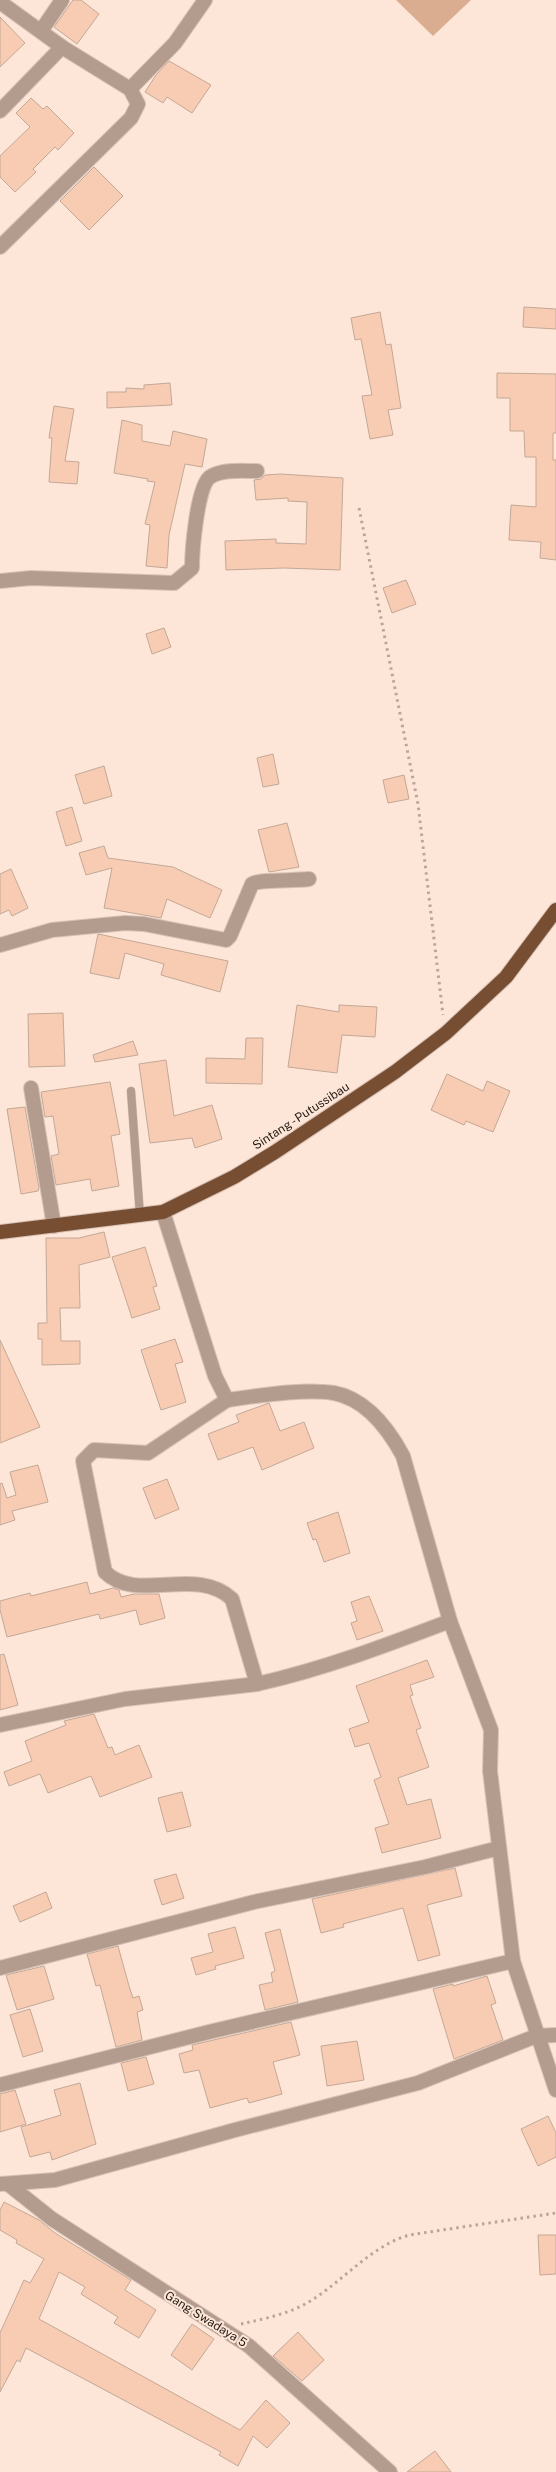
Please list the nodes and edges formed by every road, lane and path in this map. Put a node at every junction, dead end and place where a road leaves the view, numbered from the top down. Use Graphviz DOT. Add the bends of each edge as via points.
graph roads {
  1 [pos="62,0"];
  2 [pos="205,0"];
  3 [pos="0,2"];
  4 [pos="41,31"];
  5 [pos="62,47"];
  6 [pos="130,89"];
  7 [pos="0,111"];
  8 [pos="0,247"];
  9 [pos="257,471"];
  10 [pos="359,508"];
  11 [pos="0,581"];
  12 [pos="309,879"];
  13 [pos="556,910"];
  14 [pos="0,945"];
  15 [pos="446,1033"];
  16 [pos="31,1088"];
  17 [pos="131,1091"];
  18 [pos="163,1212"];
  19 [pos="140,1216"];
  20 [pos="54,1226"];
  21 [pos="0,1232"];
  22 [pos="227,1400"];
  23 [pos="450,1620"];
  24 [pos="257,1684"];
  25 [pos="0,1725"];
  26 [pos="499,1848"];
  27 [pos="513,1961"];
  28 [pos="0,1968"];
  29 [pos="556,2035"];
  30 [pos="536,2036"];
  31 [pos="0,2085"];
  32 [pos="556,2090"];
  33 [pos="4,2184"];
  34 [pos="556,2213"];
  35 [pos="232,2322"];
  36 [pos="390,2472"];
  1 -- 4 [label="street"];
  2 -- 6 [label="street" via="175,43"];
  3 -- 4 [label="street"];
  4 -- 5 [label="street"];
  5 -- 6 [label="street"];
  5 -- 7 [label="street"];
  6 -- 8 [label="street" via="138,104 131,118"];
  9 -- 11 [label="street" via="210,477 203,486 192,568 174,583 32,578"];
  10 -- 15 [label="path" via="418,804"];
  12 -- 14 [label="street" via="259,880 252,884 226,940 125,923 52,930"];
  13 -- 15 [label="highway, Sintang - Putussibau" via="506,977"];
  15 -- 18 [label="highway, Sintang - Putussibau" via="395,1072 275,1152 234,1177"];
  16 -- 20 [label="street"];
  17 -- 19 [label="lane"];
  18 -- 19 [label="highway, Sintang - Putussibau"];
  18 -- 22 [label="street" via="215,1376"];
  19 -- 20 [label="highway, Sintang - Putussibau"];
  20 -- 21 [label="highway, Sintang - Putussibau"];
  22 -- 23 [label="street" via="319,1391 336,1393 371,1413 390,1433 403,1456"];
  22 -- 24 [label="street" via="148,1453 94,1450 83,1461 104,1572 112,1580 130,1584 197,1584 223,1591 232,1599"];
  23 -- 24 [label="street" via="358,1656"];
  23 -- 26 [label="street" via="491,1730 490,1771"];
  24 -- 25 [label="street" via="125,1699"];
  26 -- 27 [label="street"];
  26 -- 28 [label="street" via="425,1867 254,1902"];
  27 -- 30 [label="street"];
  27 -- 31 [label="street"];
  29 -- 30 [label="street"];
  30 -- 32 [label="street"];
  30 -- 33 [label="street" via="418,2083 55,2180"];
  33 -- 36 [label="street, Gang Swadaya 5" via="52,2219 249,2346"];
  34 -- 35 [label="path" via="409,2235 390,2241 306,2304 271,2317 241,2324"];
}
